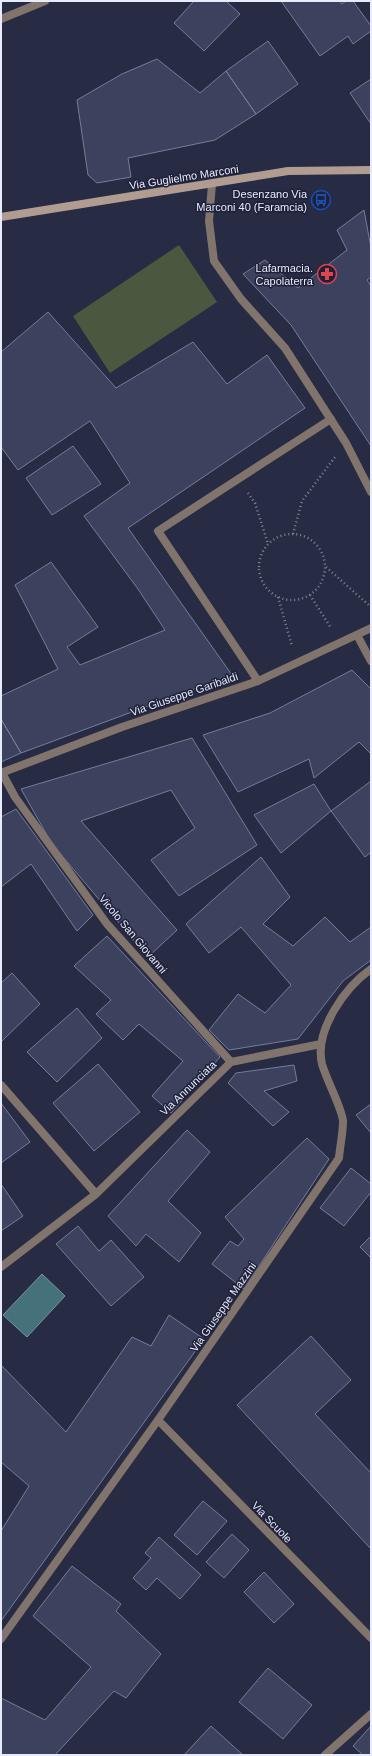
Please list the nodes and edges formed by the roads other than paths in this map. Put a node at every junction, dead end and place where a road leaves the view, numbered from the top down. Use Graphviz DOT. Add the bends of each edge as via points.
graph roads {
  1 [pos="45,1"];
  2 [pos="1,19"];
  3 [pos="371,170"];
  4 [pos="212,184"];
  5 [pos="1,217"];
  6 [pos="331,419"];
  7 [pos="371,492"];
  8 [pos="371,628"];
  9 [pos="357,635"];
  10 [pos="371,661"];
  11 [pos="258,681"];
  12 [pos="2,773"];
  13 [pos="371,969"];
  14 [pos="321,1044"];
  15 [pos="231,1062"];
  16 [pos="1,1085"];
  17 [pos="96,1194"];
  18 [pos="1,1266"];
  19 [pos="158,1420"];
  20 [pos="371,1638"];
  21 [pos="1,1639"];
  22 [pos="371,1714"];
  23 [pos="325,1755"];
  1 -- 2 [label="street"];
  3 -- 4 [label="main road, Via Guglielmo Marconi" via="288,171"];
  4 -- 5 [label="main road, Via Guglielmo Marconi"];
  4 -- 6 [label="street" via="209,221 214,261 241,299 285,348"];
  6 -- 7 [label="street" via="346,442"];
  6 -- 11 [label="street" via="158,531"];
  8 -- 9 [label="street, Via Giuseppe Garibaldi"];
  9 -- 10 [label="street"];
  9 -- 11 [label="street, Via Giuseppe Garibaldi"];
  11 -- 12 [label="street, Via Giuseppe Garibaldi"];
  12 -- 15 [label="street, Vicolo San Giovanni" via="15,797 107,924"];
  13 -- 14 [label="street, Via Giuseppe Mazzini" via="359,977 334,1009"];
  14 -- 15 [label="street, Via Annunciata"];
  14 -- 19 [label="street, Via Giuseppe Mazzini" via="322,1063 343,1120 339,1158"];
  15 -- 17 [label="street, Via Annunciata"];
  16 -- 17 [label="street"];
  17 -- 18 [label="street, Via Annunciata"];
  19 -- 20 [label="street, Via Scuole"];
  19 -- 21 [label="street, Via Giuseppe Mazzini"];
  22 -- 23 [label="street"];
}
